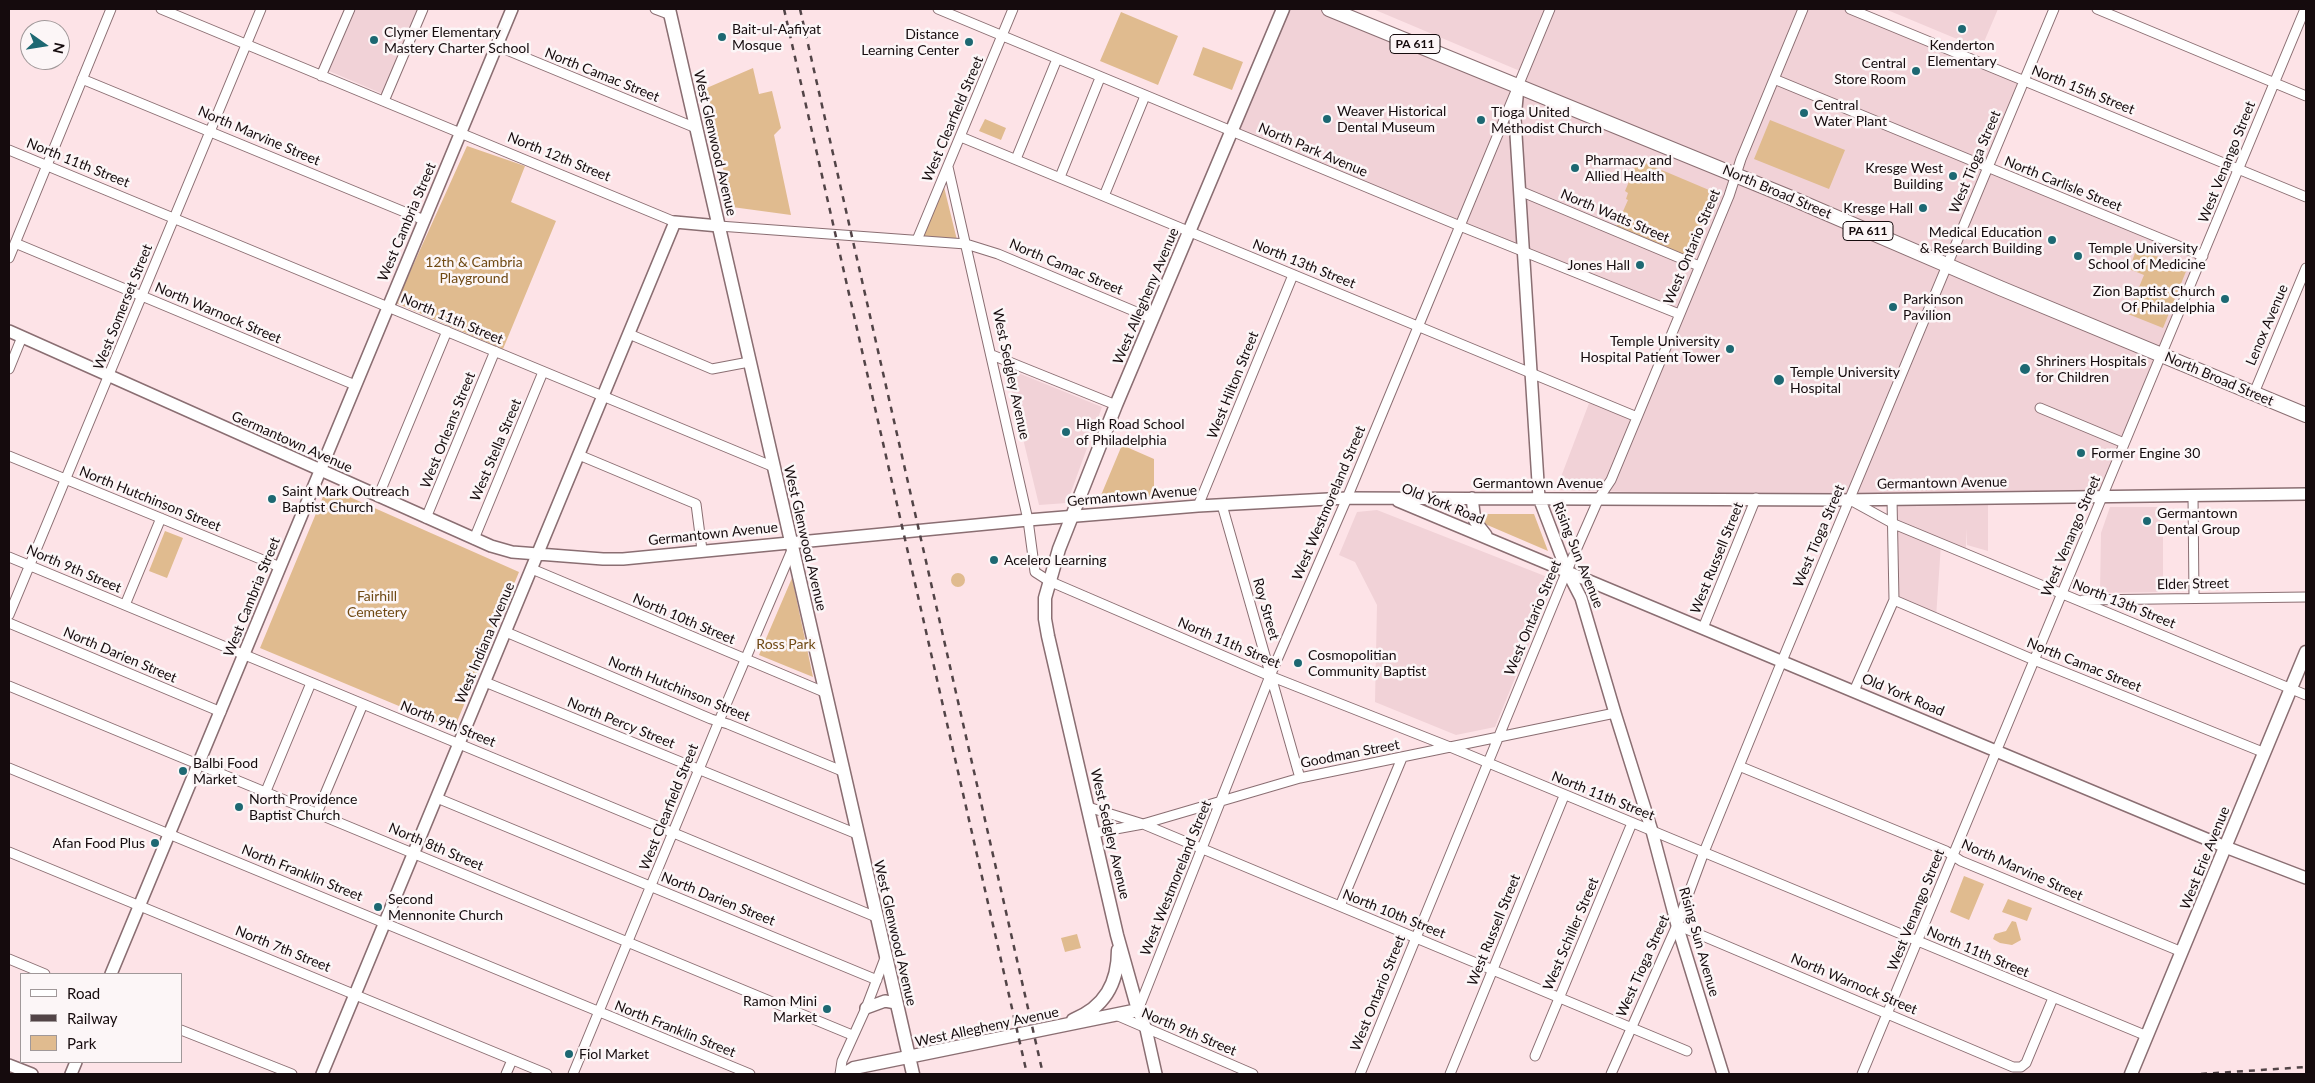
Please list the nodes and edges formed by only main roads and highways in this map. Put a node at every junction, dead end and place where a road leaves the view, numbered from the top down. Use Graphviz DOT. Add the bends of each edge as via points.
graph roads {
  1 [pos="1283,9"];
  2 [pos="1329,9"];
  3 [pos="670,12"];
  4 [pos="2306,415"];
  5 [pos="1046,598"];
  6 [pos="2306,652"];
  7 [pos="1118,935"];
  8 [pos="1138,1010"];
  9 [pos="1060,1026"];
  10 [pos="909,1058"];
  11 [pos="2132,1072"];
  12 [pos="842,1074"];
  13 [pos="913,1074"];
  1 -- 5 [label="main road, West Allegheny Avenue" via="1116,405 1059,549"];
  2 -- 4 [label="main road, North Broad Street / PA 611" via="1736,175"];
  3 -- 10 [label="main road, West Glenwood Avenue"];
  5 -- 7 [label="main road, West Sedgley Avenue" via="1044,619"];
  6 -- 11 [label="main road, West Erie Avenue"];
  7 -- 8 [label="main road, West Sedgley Avenue"];
  7 -- 9 [label="main road" via="1113,986 1089,1011"];
  8 -- 9 [label="main road, West Allegheny Avenue"];
  9 -- 10 [label="main road, West Allegheny Avenue"];
  10 -- 12 [label="main road, West Allegheny Avenue" via="854,1068"];
  10 -- 13 [label="main road, West Glenwood Avenue"];
}
